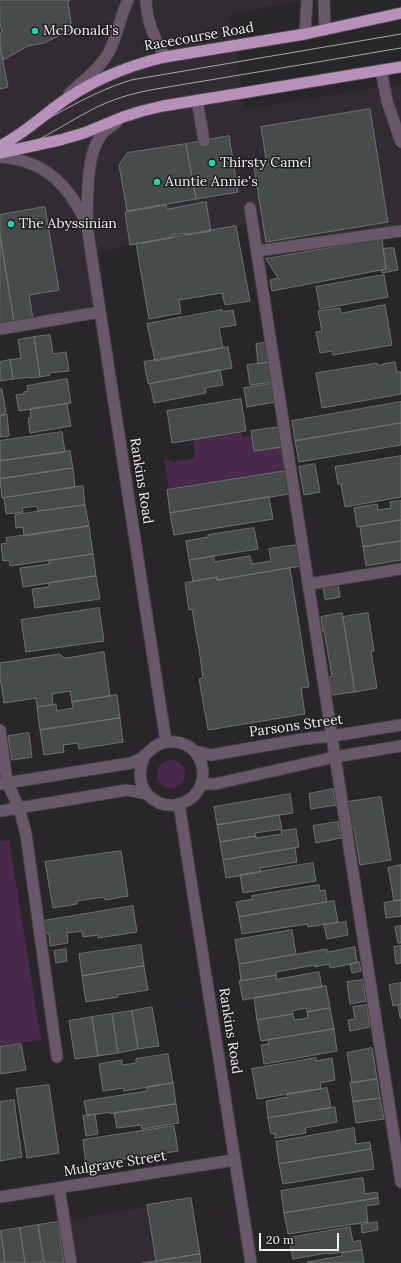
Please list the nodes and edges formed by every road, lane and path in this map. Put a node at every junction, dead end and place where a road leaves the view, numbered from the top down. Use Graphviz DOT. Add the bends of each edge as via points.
graph roads {
  1 [pos="128,0"];
  2 [pos="146,0"];
  3 [pos="307,0"];
  4 [pos="324,0"];
  5 [pos="401,13"];
  6 [pos="325,30"];
  7 [pos="305,34"];
  8 [pos="165,57"];
  9 [pos="401,68"];
  10 [pos="381,70"];
  11 [pos="197,100"];
  12 [pos="54,108"];
  13 [pos="123,117"];
  14 [pos="204,141"];
  15 [pos="401,142"];
  16 [pos="0,146"];
  17 [pos="0,153"];
  18 [pos="0,157"];
  19 [pos="250,208"];
  20 [pos="87,226"];
  21 [pos="401,231"];
  22 [pos="257,251"];
  23 [pos="100,312"];
  24 [pos="0,329"];
  25 [pos="401,568"];
  26 [pos="309,584"];
  27 [pos="401,725"];
  28 [pos="0,730"];
  29 [pos="333,736"];
  30 [pos="166,742"];
  31 [pos="401,746"];
  32 [pos="195,751"];
  33 [pos="144,757"];
  34 [pos="335,757"];
  35 [pos="3,783"];
  36 [pos="202,784"];
  37 [pos="147,794"];
  38 [pos="179,804"];
  39 [pos="19,808"];
  40 [pos="0,811"];
  41 [pos="58,1057"];
  42 [pos="234,1160"];
  43 [pos="401,1182"];
  44 [pos="59,1188"];
  45 [pos="0,1197"];
  46 [pos="71,1263"];
  47 [pos="251,1263"];
  1 -- 12 [label="street" via="107,55"];
  2 -- 8 [label="street" via="150,28"];
  3 -- 7 [label="street"];
  4 -- 6 [label="street"];
  5 -- 6 [label="highway, Racecourse Road"];
  6 -- 7 [label="highway, Racecourse Road"];
  7 -- 8 [label="highway, Racecourse Road"];
  8 -- 12 [label="highway, Racecourse Road" via="130,66 99,80"];
  9 -- 10 [label="highway"];
  10 -- 11 [label="highway"];
  10 -- 15 [label="street" via="387,101"];
  11 -- 13 [label="highway"];
  11 -- 14 [label="street"];
  12 -- 16 [label="highway, Racecourse Road" via="32,126"];
  13 -- 17 [label="highway" via="84,133"];
  13 -- 20 [label="street, Rankins Road" via="105,130 95,146 90,172"];
  18 -- 20 [label="street, Rankins Road" via="27,162 52,175 72,196"];
  19 -- 22 [label="street"];
  20 -- 23 [label="street, Rankins Road"];
  21 -- 22 [label="street"];
  22 -- 26 [label="street"];
  23 -- 24 [label="street"];
  23 -- 30 [label="street, Rankins Road"];
  25 -- 26 [label="street"];
  26 -- 29 [label="street"];
  27 -- 29 [label="street, Parsons Street"];
  28 -- 35 [label="street"];
  29 -- 32 [label="street, Parsons Street" via="211,755"];
  29 -- 34 [label="street"];
  30 -- 32 [label="street" via="186,745"];
  30 -- 33 [label="street" via="149,750"];
  31 -- 34 [label="street"];
  32 -- 36 [label="street" via="203,767"];
  33 -- 35 [label="street" via="131,763"];
  33 -- 37 [label="street" via="140,776"];
  34 -- 36 [label="street" via="215,784"];
  34 -- 43 [label="street"];
  35 -- 39 [label="street"];
  36 -- 38 [label="street" via="189,800"];
  37 -- 38 [label="street" via="162,804"];
  37 -- 39 [label="street" via="127,790"];
  38 -- 42 [label="street, Rankins Road"];
  39 -- 40 [label="street"];
  39 -- 41 [label="street" via="26,834"];
  42 -- 44 [label="street, Mulgrave Street"];
  42 -- 47 [label="street, Rankins Road"];
  44 -- 45 [label="street, Mulgrave Street"];
  44 -- 46 [label="street"];
}
